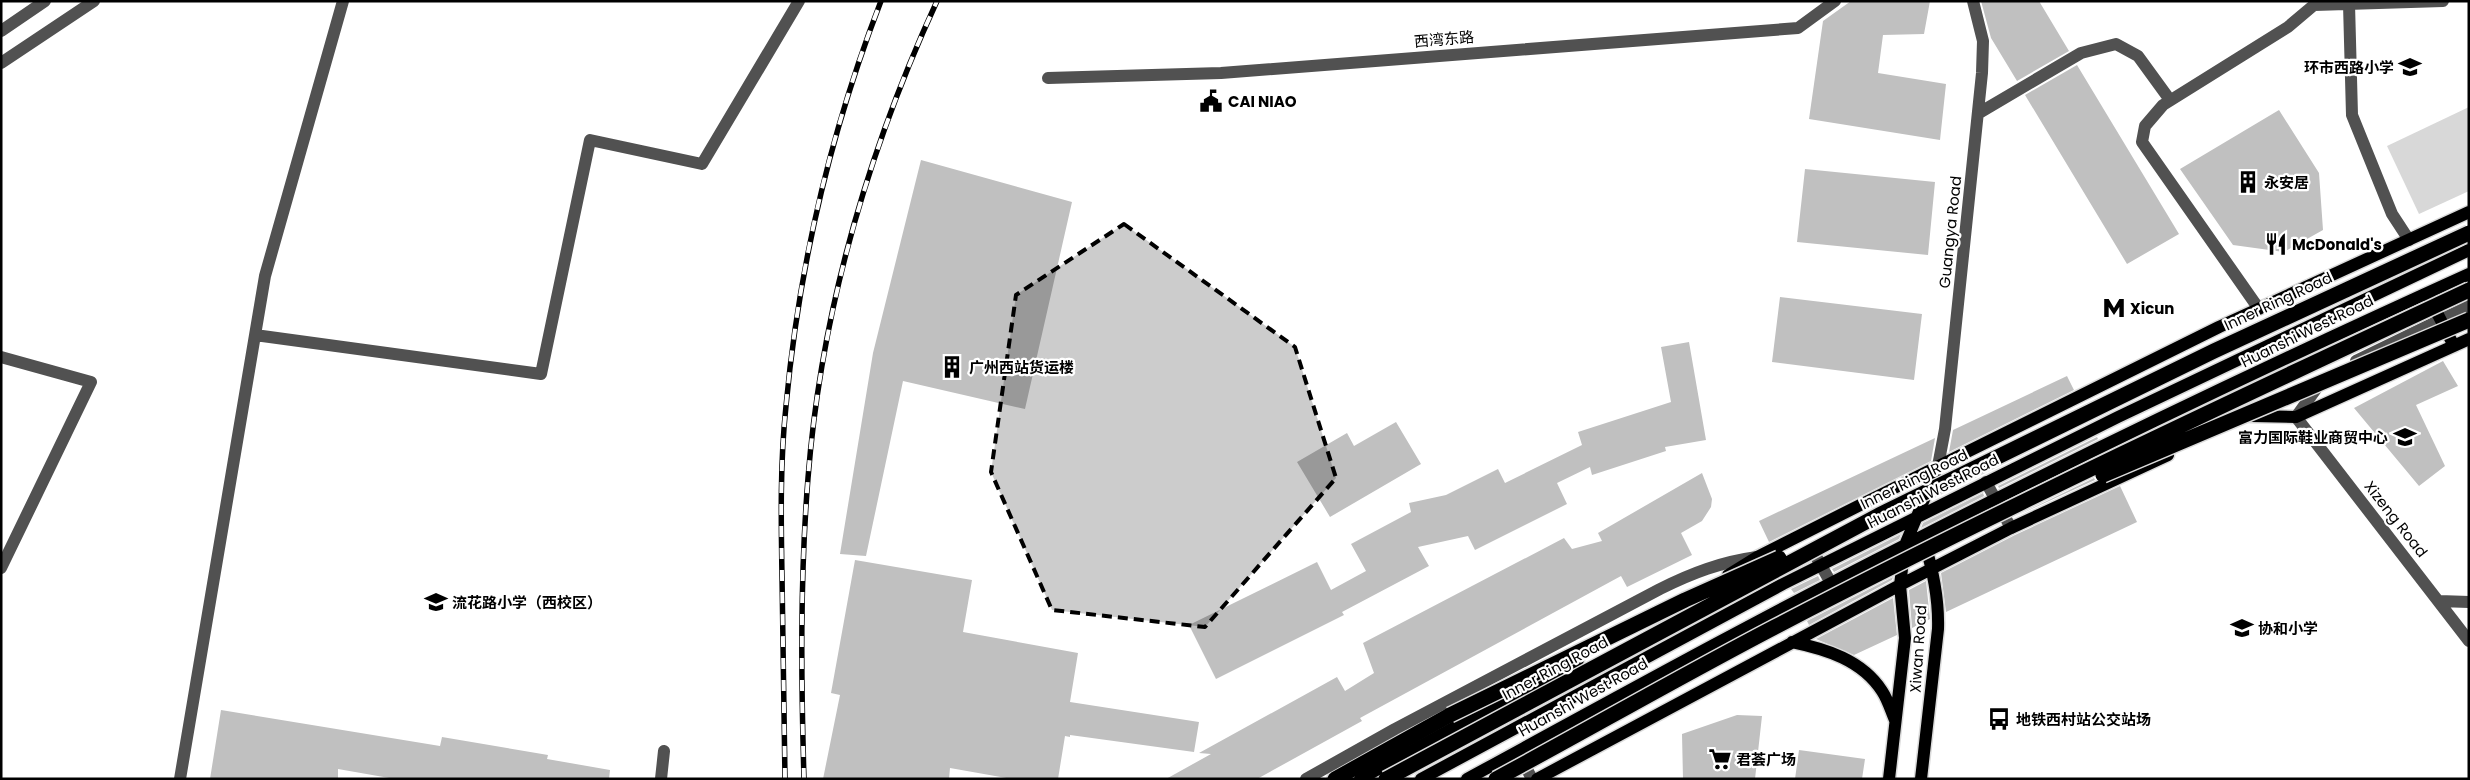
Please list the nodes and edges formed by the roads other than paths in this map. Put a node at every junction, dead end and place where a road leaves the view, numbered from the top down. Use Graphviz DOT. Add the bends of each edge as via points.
graph roads {
  1 [pos="45,1"];
  2 [pos="94,1"];
  3 [pos="343,1"];
  4 [pos="799,1"];
  5 [pos="1834,1"];
  6 [pos="1973,1"];
  7 [pos="2443,1"];
  8 [pos="2349,4"];
  9 [pos="1,31"];
  10 [pos="1,63"];
  11 [pos="1048,78"];
  12 [pos="2170,100"];
  13 [pos="1979,113"];
  14 [pos="2469,212"];
  15 [pos="2469,233"];
  16 [pos="2409,240"];
  17 [pos="2469,250"];
  18 [pos="2469,274"];
  19 [pos="2469,290"];
  20 [pos="2427,293"];
  21 [pos="2469,306"];
  22 [pos="2259,309"];
  23 [pos="2441,319"];
  24 [pos="2469,320"];
  25 [pos="255,335"];
  26 [pos="2469,339"];
  27 [pos="2454,346"];
  28 [pos="1,357"];
  29 [pos="2326,376"];
  30 [pos="2183,408"];
  31 [pos="2252,416"];
  32 [pos="2296,417"];
  33 [pos="1938,466"];
  34 [pos="1986,482"];
  35 [pos="1994,499"];
  36 [pos="1870,500"];
  37 [pos="1879,515"];
  38 [pos="1915,518"];
  39 [pos="2011,528"];
  40 [pos="1923,536"];
  41 [pos="1947,541"];
  42 [pos="1905,544"];
  43 [pos="1848,551"];
  44 [pos="1814,553"];
  45 [pos="1757,558"];
  46 [pos="1873,561"];
  47 [pos="1821,565"];
  48 [pos="1903,565"];
  49 [pos="1,568"];
  50 [pos="1932,568"];
  51 [pos="1831,583"];
  52 [pos="1900,585"];
  53 [pos="2440,601"];
  54 [pos="2469,602"];
  55 [pos="2469,641"];
  56 [pos="1792,642"];
  57 [pos="1482,712"];
  58 [pos="1896,721"];
  59 [pos="1494,739"];
  60 [pos="664,750"];
  61 [pos="1518,751"];
  62 [pos="180,779"];
  63 [pos="661,779"];
  64 [pos="1306,779"];
  65 [pos="1335,779"];
  66 [pos="1360,779"];
  67 [pos="1386,779"];
  68 [pos="1421,779"];
  69 [pos="1467,779"];
  70 [pos="1496,779"];
  71 [pos="1532,779"];
  72 [pos="1538,779"];
  73 [pos="1889,779"];
  74 [pos="1921,779"];
  1 -- 9 [label="street"];
  2 -- 10 [label="street"];
  3 -- 25 [label="street" via="265,276"];
  4 -- 25 [label="street" via="702,164 590,140 541,374"];
  5 -- 11 [label="street, 西湾东路" via="1798,28 1221,73"];
  6 -- 13 [label="street, Guangya Road" via="1983,41"];
  7 -- 8 [label="street"];
  8 -- 12 [label="street" via="2314,5 2288,27"];
  8 -- 16 [label="street" via="2352,115 2392,214"];
  12 -- 13 [label="street" via="2138,56 2116,44 2081,53"];
  12 -- 22 [label="street" via="2145,126 2142,142"];
  13 -- 33 [label="street, Guangya Road" via="1945,429"];
  14 -- 16 [label="main road"];
  15 -- 37 [label="highway, Inner Ring Road, bridge" via="2214,350"];
  16 -- 22 [label="main road"];
  17 -- 34 [label="main road, Huanshi West Road"];
  18 -- 20 [label="main road, Huanshi West Road"];
  19 -- 41 [label="highway, bridge" via="2240,397"];
  20 -- 23 [label="main road"];
  20 -- 30 [label="main road, Huanshi West Road"];
  21 -- 23 [label="street"];
  22 -- 33 [label="main road"];
  23 -- 27 [label="main road"];
  23 -- 29 [label="street"];
  24 -- 41 [label="highway, bridge"];
  25 -- 62 [label="street"];
  26 -- 27 [label="main road"];
  27 -- 32 [label="main road"];
  28 -- 49 [label="street" via="90,382"];
  29 -- 31 [label="street"];
  29 -- 32 [label="street"];
  30 -- 31 [label="main road"];
  30 -- 35 [label="main road, Huanshi West Road"];
  31 -- 32 [label="main road"];
  31 -- 39 [label="main road"];
  32 -- 53 [label="street, Xizeng Road"];
  33 -- 36 [label="main road"];
  33 -- 38 [label="main road"];
  34 -- 35 [label="street"];
  34 -- 38 [label="main road, Huanshi West Road"];
  35 -- 39 [label="street"];
  35 -- 40 [label="main road, Huanshi West Road"];
  36 -- 38 [label="main road"];
  36 -- 45 [label="main road"];
  37 -- 65 [label="highway, bridge" via="1634,624 1450,715"];
  37 -- 67 [label="highway, Inner Ring Road, bridge"];
  38 -- 40 [label="main road, Xiwan Road"];
  38 -- 42 [label="main road, Xiwan Road"];
  38 -- 43 [label="main road, Huanshi West Road"];
  39 -- 50 [label="main road"];
  40 -- 42 [label="main road, Huanshi West Road"];
  40 -- 50 [label="main road, Xiwan Road"];
  41 -- 70 [label="highway, bridge" via="1774,628"];
  42 -- 46 [label="main road, Huanshi West Road"];
  42 -- 48 [label="main road, Xiwan Road"];
  43 -- 44 [label="main road"];
  43 -- 47 [label="main road, Huanshi West Road"];
  44 -- 45 [label="main road"];
  44 -- 47 [label="street"];
  45 -- 57 [label="main road"];
  45 -- 64 [label="street" via="1728,561 1660,589"];
  46 -- 48 [label="main road"];
  46 -- 51 [label="main road, Huanshi West Road"];
  47 -- 51 [label="street"];
  47 -- 59 [label="main road, Huanshi West Road" via="1726,612"];
  48 -- 50 [label="main road"];
  48 -- 52 [label="main road, Xiwan Road"];
  50 -- 52 [label="main road"];
  50 -- 74 [label="main road, Xiwan Road" via="1938,636"];
  51 -- 61 [label="main road, Huanshi West Road"];
  52 -- 56 [label="main road"];
  52 -- 58 [label="main road, Xiwan Road" via="1905,638"];
  53 -- 54 [label="street"];
  53 -- 55 [label="street, Xizeng Road"];
  56 -- 58 [label="main road" via="1833,653 1864,672 1882,691"];
  56 -- 72 [label="main road"];
  57 -- 59 [label="street"];
  57 -- 66 [label="main road"];
  58 -- 73 [label="main road, Xiwan Road"];
  59 -- 68 [label="main road, Huanshi West Road"];
  60 -- 63 [label="street"];
  61 -- 69 [label="main road, Huanshi West Road"];
  61 -- 71 [label="street"];
}
